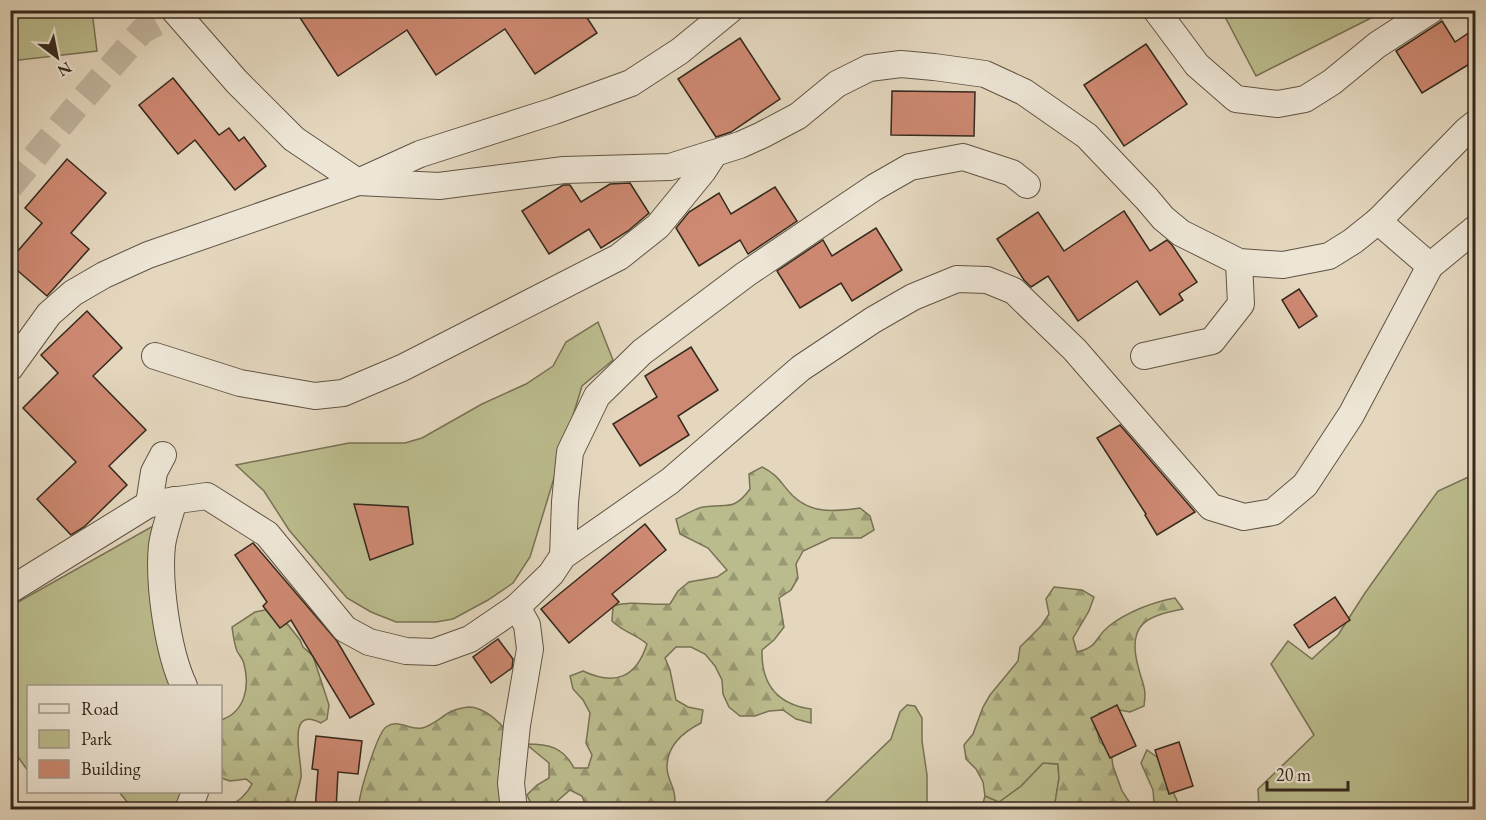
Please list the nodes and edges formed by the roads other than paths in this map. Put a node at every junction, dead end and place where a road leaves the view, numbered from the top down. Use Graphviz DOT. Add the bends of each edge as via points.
graph roads {
  1 [pos="174,10"];
  2 [pos="730,10"];
  3 [pos="1156,10"];
  4 [pos="1431,10"];
  5 [pos="1476,123"];
  6 [pos="714,153"];
  7 [pos="358,182"];
  8 [pos="1027,185"];
  9 [pos="1377,221"];
  10 [pos="1476,228"];
  11 [pos="1239,262"];
  12 [pos="1430,266"];
  13 [pos="155,356"];
  14 [pos="1144,356"];
  15 [pos="10,368"];
  16 [pos="163,455"];
  17 [pos="174,500"];
  18 [pos="149,504"];
  19 [pos="563,556"];
  20 [pos="10,590"];
  21 [pos="517,607"];
  22 [pos="183,685"];
  23 [pos="195,793"];
  24 [pos="188,810"];
  25 [pos="514,810"];
  1 -- 7 [label="street" via="294,139"];
  2 -- 7 [label="street" via="680,51 631,83 420,154"];
  3 -- 4 [label="street" via="1197,65 1236,99 1278,104 1305,99"];
  5 -- 9 [label="street"];
  6 -- 7 [label="street" via="670,167 564,170 440,186"];
  6 -- 11 [label="street" via="740,145 798,116 837,84 869,68 901,64 985,74 1024,92 1087,136 1162,218"];
  6 -- 13 [label="street" via="658,225 619,257 402,368 343,393 315,396 240,383"];
  7 -- 15 [label="street" via="148,255 104,275 73,293 49,314"];
  8 -- 19 [label="street" via="1012,173 963,157 910,167 746,274 642,352 597,396 570,452"];
  9 -- 11 [label="street" via="1329,256 1283,265"];
  9 -- 12 [label="street"];
  10 -- 12 [label="street"];
  11 -- 14 [label="street" via="1240,304 1212,341"];
  12 -- 19 [label="street" via="1351,415 1305,485 1273,512 1244,517 1211,507 1076,350 1014,291 987,280 957,279 873,320 801,368 670,481"];
  16 -- 18 [label="street" via="154,472"];
  17 -- 18 [label="street"];
  17 -- 21 [label="street" via="207,496 267,534 345,629 369,642 406,651 434,652 470,639"];
  17 -- 22 [label="street" via="162,544 163,591"];
  18 -- 20 [label="street"];
  19 -- 21 [label="street" via="551,574"];
  21 -- 25 [label="street" via="527,625 530,649 511,783"];
  23 -- 24 [label="street"];
}
